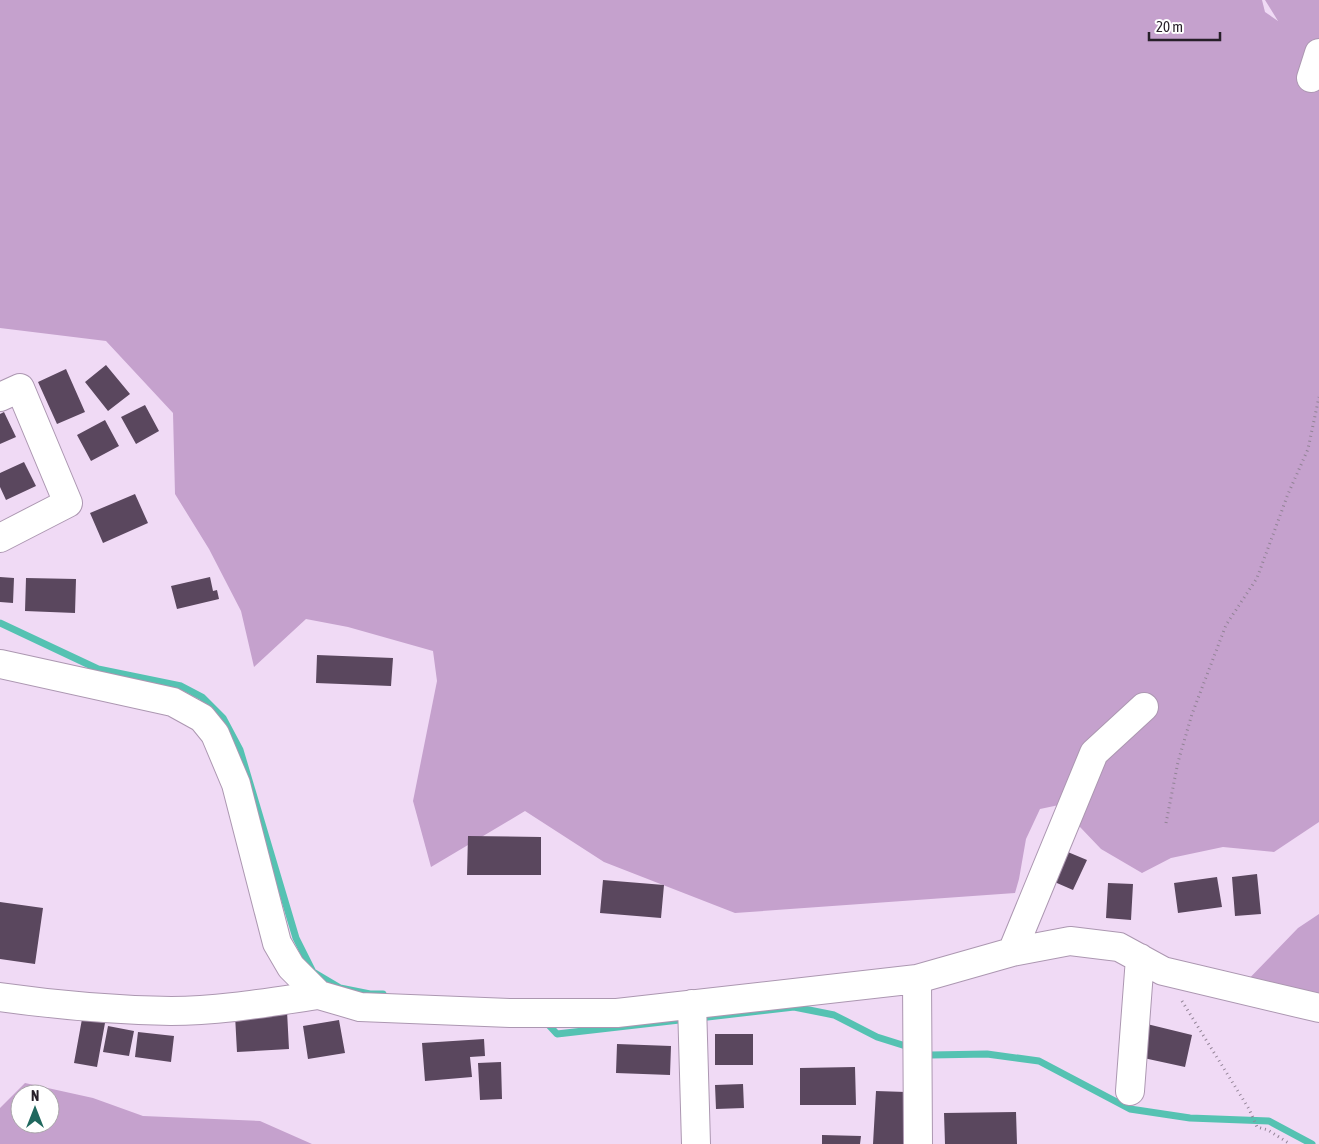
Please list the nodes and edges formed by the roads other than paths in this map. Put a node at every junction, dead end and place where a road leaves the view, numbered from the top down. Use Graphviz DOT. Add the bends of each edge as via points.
graph roads {
  1 [pos="0,397"];
  2 [pos="0,538"];
  3 [pos="0,664"];
  4 [pos="1144,707"];
  5 [pos="1012,952"];
  6 [pos="1151,965"];
  7 [pos="917,979"];
  8 [pos="319,995"];
  9 [pos="0,997"];
  10 [pos="692,1004"];
  11 [pos="1319,1008"];
  12 [pos="1130,1091"];
  13 [pos="696,1144"];
  14 [pos="918,1144"];
  1 -- 2 [label="street" via="20,388 68,503"];
  3 -- 8 [label="street" via="173,702 202,718 216,734 236,784 277,943 291,968"];
  4 -- 5 [label="street" via="1094,753"];
  5 -- 6 [label="street" via="1070,941 1119,946"];
  5 -- 7 [label="street"];
  6 -- 11 [label="street"];
  6 -- 12 [label="street"];
  7 -- 10 [label="street"];
  7 -- 14 [label="street"];
  8 -- 9 [label="street" via="173,1011 70,1006"];
  8 -- 10 [label="street" via="360,1007 510,1013 617,1012"];
  10 -- 13 [label="street"];
}
